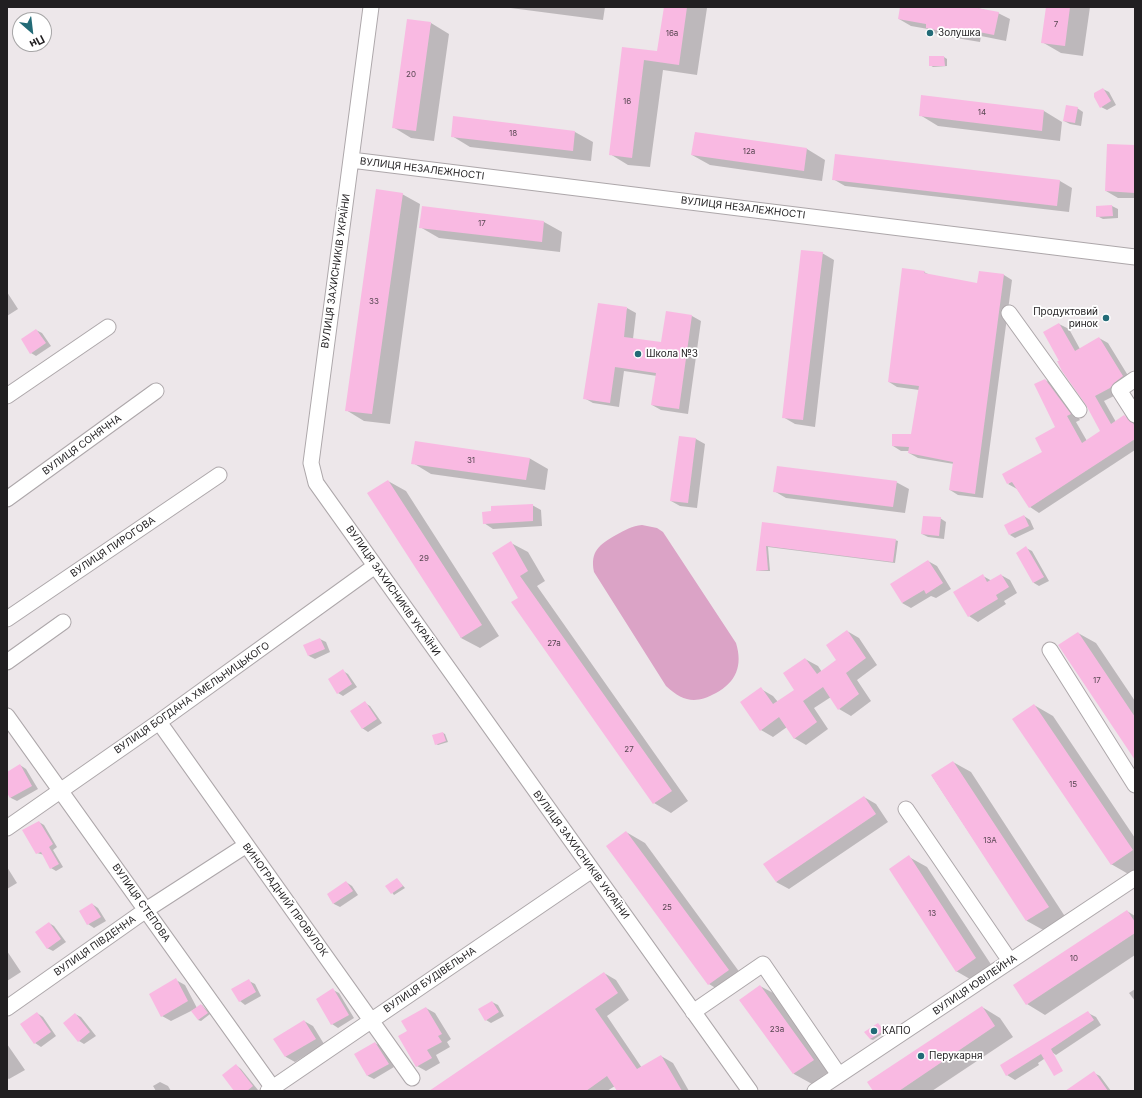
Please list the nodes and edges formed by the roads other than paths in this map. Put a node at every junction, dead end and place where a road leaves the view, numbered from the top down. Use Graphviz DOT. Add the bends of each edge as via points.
graph roads {
  1 [pos="371,7"];
  2 [pos="351,160"];
  3 [pos="1135,257"];
  4 [pos="1009,313"];
  5 [pos="108,327"];
  6 [pos="1135,379"];
  7 [pos="156,391"];
  8 [pos="7,396"];
  9 [pos="1079,410"];
  10 [pos="1135,416"];
  11 [pos="219,475"];
  12 [pos="7,499"];
  13 [pos="375,566"];
  14 [pos="7,618"];
  15 [pos="63,622"];
  16 [pos="1050,650"];
  17 [pos="7,662"];
  18 [pos="7,716"];
  19 [pos="159,722"];
  20 [pos="1135,785"];
  21 [pos="61,789"];
  22 [pos="906,809"];
  23 [pos="7,828"];
  24 [pos="246,846"];
  25 [pos="592,870"];
  26 [pos="1135,878"];
  27 [pos="146,910"];
  28 [pos="1010,961"];
  29 [pos="7,1008"];
  30 [pos="693,1012"];
  31 [pos="371,1020"];
  32 [pos="839,1075"];
  33 [pos="412,1078"];
  34 [pos="272,1090"];
  35 [pos="750,1091"];
  36 [pos="815,1091"];
  1 -- 2 [label="street, ВУЛИЦЯ ЗАХИСНИКІВ УКРАЇНИ"];
  2 -- 3 [label="street, ВУЛИЦЯ НЕЗАЛЕЖНОСТІ"];
  2 -- 13 [label="street, ВУЛИЦЯ ЗАХИСНИКІВ УКРАЇНИ" via="311,463 316,483"];
  4 -- 9 [label="street"];
  5 -- 8 [label="street"];
  6 -- 10 [label="street" via="1119,390"];
  7 -- 12 [label="street, ВУЛИЦЯ СОНЯЧНА"];
  11 -- 14 [label="street, ВУЛИЦЯ ПИРОГОВА"];
  13 -- 19 [label="street, ВУЛИЦЯ БОГДАНА ХМЕЛЬНИЦЬКОГО"];
  13 -- 25 [label="street, ВУЛИЦЯ ЗАХИСНИКІВ УКРАЇНИ"];
  15 -- 17 [label="street"];
  16 -- 20 [label="street"];
  18 -- 21 [label="street, ВУЛИЦЯ СТЕПОВА"];
  19 -- 21 [label="street, ВУЛИЦЯ БОГДАНА ХМЕЛЬНИЦЬКОГО"];
  19 -- 24 [label="street, ВИНОГРАДНИЙ ПРОВУЛОК"];
  21 -- 23 [label="street, ВУЛИЦЯ БОГДАНА ХМЕЛЬНИЦЬКОГО"];
  21 -- 27 [label="street, ВУЛИЦЯ СТЕПОВА"];
  22 -- 28 [label="street"];
  24 -- 27 [label="street, ВУЛИЦЯ ПІВДЕННА"];
  24 -- 31 [label="street, ВИНОГРАДНИЙ ПРОВУЛОК"];
  25 -- 30 [label="street, ВУЛИЦЯ ЗАХИСНИКІВ УКРАЇНИ"];
  25 -- 31 [label="street, ВУЛИЦЯ БУДІВЕЛЬНА"];
  26 -- 28 [label="street, ВУЛИЦЯ ЮВІЛЕЙНА"];
  27 -- 29 [label="street, ВУЛИЦЯ ПІВДЕННА"];
  27 -- 34 [label="street, ВУЛИЦЯ СТЕПОВА"];
  28 -- 32 [label="street, ВУЛИЦЯ ЮВІЛЕЙНА"];
  30 -- 32 [label="street" via="763,964"];
  30 -- 35 [label="street, ВУЛИЦЯ ЗАХИСНИКІВ УКРАЇНИ"];
  31 -- 33 [label="street, ВИНОГРАДНИЙ ПРОВУЛОК"];
  31 -- 34 [label="street, ВУЛИЦЯ БУДІВЕЛЬНА"];
  32 -- 36 [label="street, ВУЛИЦЯ ЮВІЛЕЙНА"];
}
